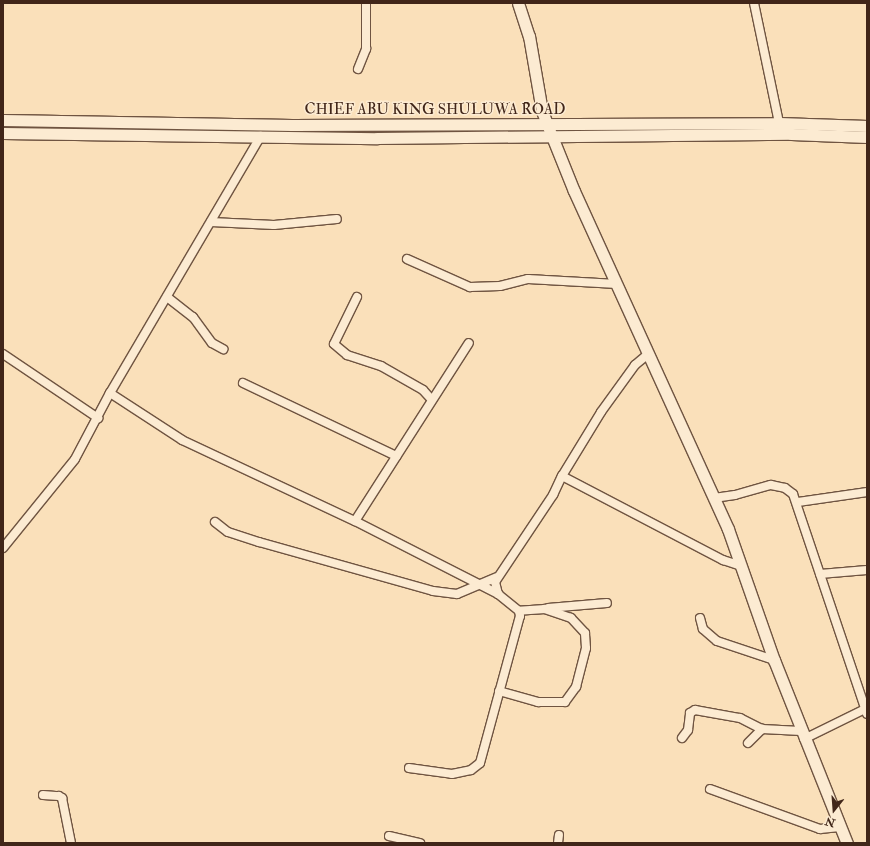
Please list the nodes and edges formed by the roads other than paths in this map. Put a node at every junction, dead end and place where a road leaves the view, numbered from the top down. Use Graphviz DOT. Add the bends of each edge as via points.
graph roads {
  1 [pos="366,3"];
  2 [pos="518,3"];
  3 [pos="754,3"];
  4 [pos="358,70"];
  5 [pos="3,120"];
  6 [pos="107,122"];
  7 [pos="779,123"];
  8 [pos="547,124"];
  9 [pos="867,126"];
  10 [pos="3,133"];
  11 [pos="106,134"];
  12 [pos="261,136"];
  13 [pos="552,136"];
  14 [pos="867,137"];
  15 [pos="338,219"];
  16 [pos="211,222"];
  17 [pos="407,258"];
  18 [pos="617,284"];
  19 [pos="167,297"];
  20 [pos="357,297"];
  21 [pos="469,343"];
  22 [pos="223,349"];
  23 [pos="3,354"];
  24 [pos="648,354"];
  25 [pos="243,383"];
  26 [pos="110,393"];
  27 [pos="432,400"];
  28 [pos="98,418"];
  29 [pos="396,456"];
  30 [pos="562,476"];
  31 [pos="867,492"];
  32 [pos="714,498"];
  33 [pos="798,502"];
  34 [pos="354,521"];
  35 [pos="215,522"];
  36 [pos="6,539"];
  37 [pos="3,548"];
  38 [pos="741,566"];
  39 [pos="867,570"];
  40 [pos="820,574"];
  41 [pos="497,577"];
  42 [pos="481,585"];
  43 [pos="498,594"];
  44 [pos="607,603"];
  45 [pos="545,609"];
  46 [pos="519,611"];
  47 [pos="700,618"];
  48 [pos="774,660"];
  49 [pos="499,691"];
  50 [pos="866,711"];
  51 [pos="762,729"];
  52 [pos="802,735"];
  53 [pos="682,738"];
  54 [pos="748,743"];
  55 [pos="409,768"];
  56 [pos="710,789"];
  57 [pos="43,795"];
  58 [pos="840,827"];
  59 [pos="389,836"];
  60 [pos="71,843"];
  61 [pos="420,843"];
  62 [pos="847,843"];
  1 -- 4 [label="street" via="366,49"];
  2 -- 8 [label="street" via="529,36 542,111"];
  3 -- 7 [label="street"];
  5 -- 6 [label="street, CHIEF ABU KING SHULUWA ROAD"];
  6 -- 8 [label="street, CHIEF ABU KING SHULUWA ROAD" via="292,125"];
  6 -- 11 [label="street"];
  7 -- 8 [label="street, CHIEF ABU KING SHULUWA ROAD"];
  7 -- 9 [label="street, CHIEF ABU KING SHULUWA ROAD"];
  8 -- 13 [label="street"];
  10 -- 11 [label="street"];
  11 -- 12 [label="street"];
  12 -- 13 [label="street"];
  12 -- 16 [label="street"];
  13 -- 14 [label="street" via="791,134"];
  13 -- 18 [label="street" via="574,192"];
  15 -- 16 [label="street" via="274,225"];
  16 -- 19 [label="street"];
  17 -- 18 [label="street" via="470,288 500,286 528,279"];
  18 -- 24 [label="street"];
  19 -- 22 [label="street" via="193,317 212,343"];
  19 -- 26 [label="street"];
  20 -- 27 [label="street" via="334,344 347,355 381,366 423,390"];
  21 -- 27 [label="street"];
  23 -- 28 [label="street"];
  24 -- 30 [label="street" via="624,379"];
  24 -- 32 [label="street"];
  25 -- 29 [label="street"];
  26 -- 28 [label="street"];
  26 -- 34 [label="street" via="182,440"];
  27 -- 29 [label="street"];
  28 -- 36 [label="street" via="75,459"];
  29 -- 34 [label="street"];
  30 -- 38 [label="street" via="723,560"];
  30 -- 41 [label="street" via="528,534"];
  31 -- 33 [label="street"];
  32 -- 33 [label="street" via="771,485 790,490"];
  32 -- 38 [label="street"];
  33 -- 40 [label="street"];
  34 -- 42 [label="street"];
  35 -- 42 [label="street" via="228,532 259,542 433,592 457,594"];
  36 -- 37 [label="street"];
  38 -- 48 [label="street"];
  39 -- 40 [label="street"];
  40 -- 50 [label="street"];
  41 -- 42 [label="street"];
  41 -- 43 [label="street" via="495,586"];
  42 -- 43 [label="street"];
  43 -- 46 [label="street"];
  44 -- 45 [label="street"];
  45 -- 46 [label="street"];
  45 -- 49 [label="street" via="571,618 580,625 587,637 572,694 565,702 546,703"];
  46 -- 49 [label="street"];
  47 -- 48 [label="street" via="703,629 717,641"];
  48 -- 52 [label="street"];
  49 -- 55 [label="street" via="481,761 477,767 452,774"];
  50 -- 52 [label="street"];
  51 -- 52 [label="street"];
  51 -- 53 [label="street" via="740,718 695,710 690,713 688,730"];
  51 -- 54 [label="street"];
  52 -- 58 [label="street"];
  56 -- 58 [label="street" via="820,829"];
  57 -- 60 [label="street" via="62,798"];
  58 -- 62 [label="street"];
  59 -- 61 [label="street"];
}
